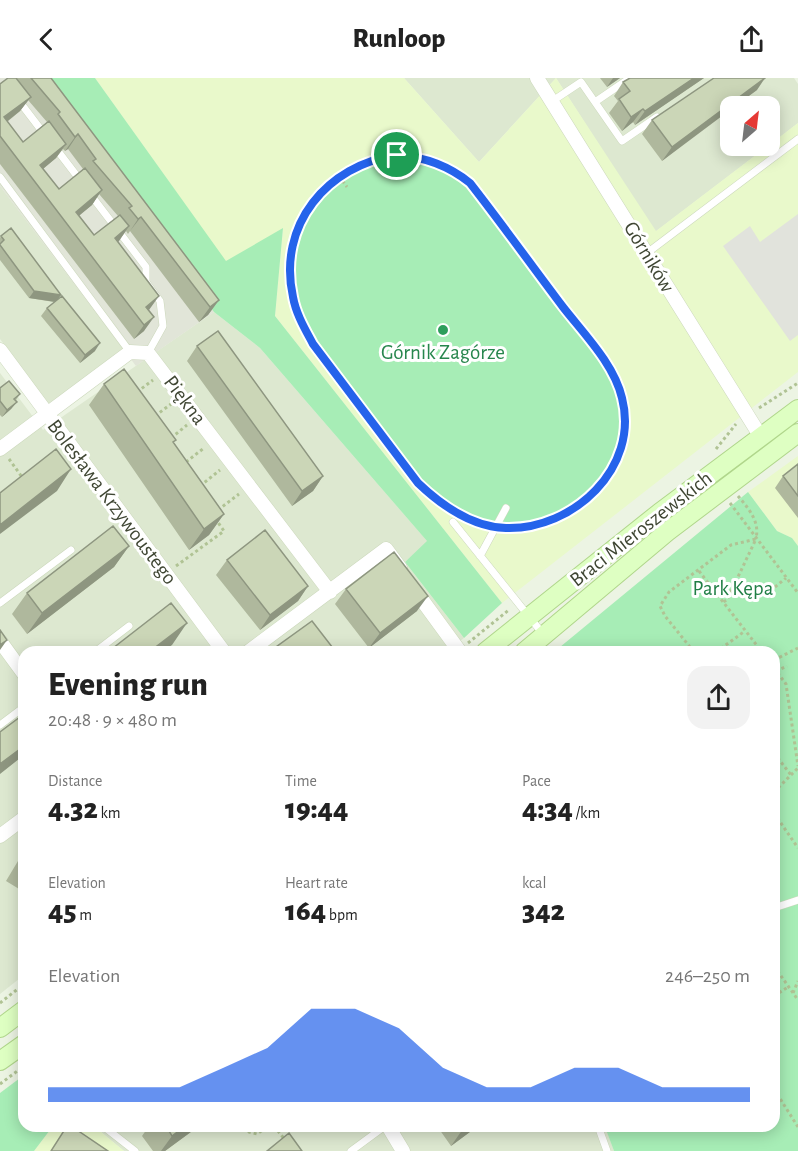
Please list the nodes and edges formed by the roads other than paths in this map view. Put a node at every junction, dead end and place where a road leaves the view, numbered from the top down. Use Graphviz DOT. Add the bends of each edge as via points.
graph roads {
  1 [pos="537,78"];
  2 [pos="630,78"];
  3 [pos="16,97"];
  4 [pos="551,102"];
  5 [pos="595,102"];
  6 [pos="668,110"];
  7 [pos="798,139"];
  8 [pos="0,177"];
  9 [pos="646,253"];
  10 [pos="0,351"];
  11 [pos="130,352"];
  12 [pos="148,353"];
  13 [pos="798,409"];
  14 [pos="47,415"];
  15 [pos="798,434"];
  16 [pos="761,437"];
  17 [pos="4,453"];
  18 [pos="506,508"];
  19 [pos="453,522"];
  20 [pos="71,550"];
  21 [pos="480,556"];
  22 [pos="330,592"];
  23 [pos="0,603"];
  24 [pos="529,617"];
  25 [pos="129,626"];
  26 [pos="544,636"];
  27 [pos="0,641"];
  28 [pos="103,646"];
  29 [pos="220,646"];
  30 [pos="256,646"];
  31 [pos="456,646"];
  32 [pos="493,646"];
  33 [pos="532,646"];
  34 [pos="18,666"];
  35 [pos="18,711"];
  36 [pos="0,724"];
  37 [pos="18,822"];
  38 [pos="0,836"];
  39 [pos="798,900"];
  40 [pos="780,906"];
  41 [pos="18,1014"];
  42 [pos="0,1028"];
  43 [pos="18,1049"];
  44 [pos="0,1062"];
  45 [pos="113,1132"];
  46 [pos="378,1132"];
  47 [pos="390,1132"];
  48 [pos="600,1132"];
  49 [pos="135,1151"];
  50 [pos="351,1151"];
  51 [pos="403,1151"];
  52 [pos="607,1151"];
  1 -- 4 [label="street, Górników"];
  2 -- 5 [label="lane"];
  3 -- 12 [label="lane" via="146,267 146,282 160,301 163,326"];
  4 -- 5 [label="lane" via="581,82"];
  4 -- 9 [label="street, Górników"];
  5 -- 6 [label="lane" via="622,141"];
  7 -- 9 [label="lane"];
  8 -- 11 [label="lane"];
  9 -- 16 [label="street, Górników"];
  10 -- 14 [label="street, Bolesława Krzywoustego"];
  11 -- 12 [label="street"];
  11 -- 14 [label="street"];
  12 -- 22 [label="street, Piękna"];
  13 -- 16 [label="main road, Braci Mieroszewskich"];
  14 -- 17 [label="street"];
  14 -- 29 [label="street, Bolesława Krzywoustego"];
  15 -- 26 [label="main road, Braci Mieroszewskich" via="667,532"];
  16 -- 24 [label="main road, Braci Mieroszewskich"];
  18 -- 21 [label="lane"];
  19 -- 21 [label="lane"];
  20 -- 23 [label="lane"];
  21 -- 24 [label="lane"];
  22 -- 30 [label="street"];
  22 -- 31 [label="street" via="386,549"];
  24 -- 26 [label="lane"];
  24 -- 32 [label="main road, Braci Mieroszewskich"];
  25 -- 28 [label="lane"];
  26 -- 33 [label="main road, Braci Mieroszewskich"];
  27 -- 34 [label="street"];
  35 -- 36 [label="lane"];
  37 -- 38 [label="street"];
  39 -- 40 [label="lane"];
  41 -- 42 [label="main road"];
  43 -- 44 [label="main road"];
  45 -- 49 [label="lane"];
  46 -- 50 [label="lane"];
  47 -- 51 [label="street"];
  48 -- 52 [label="lane"];
}
